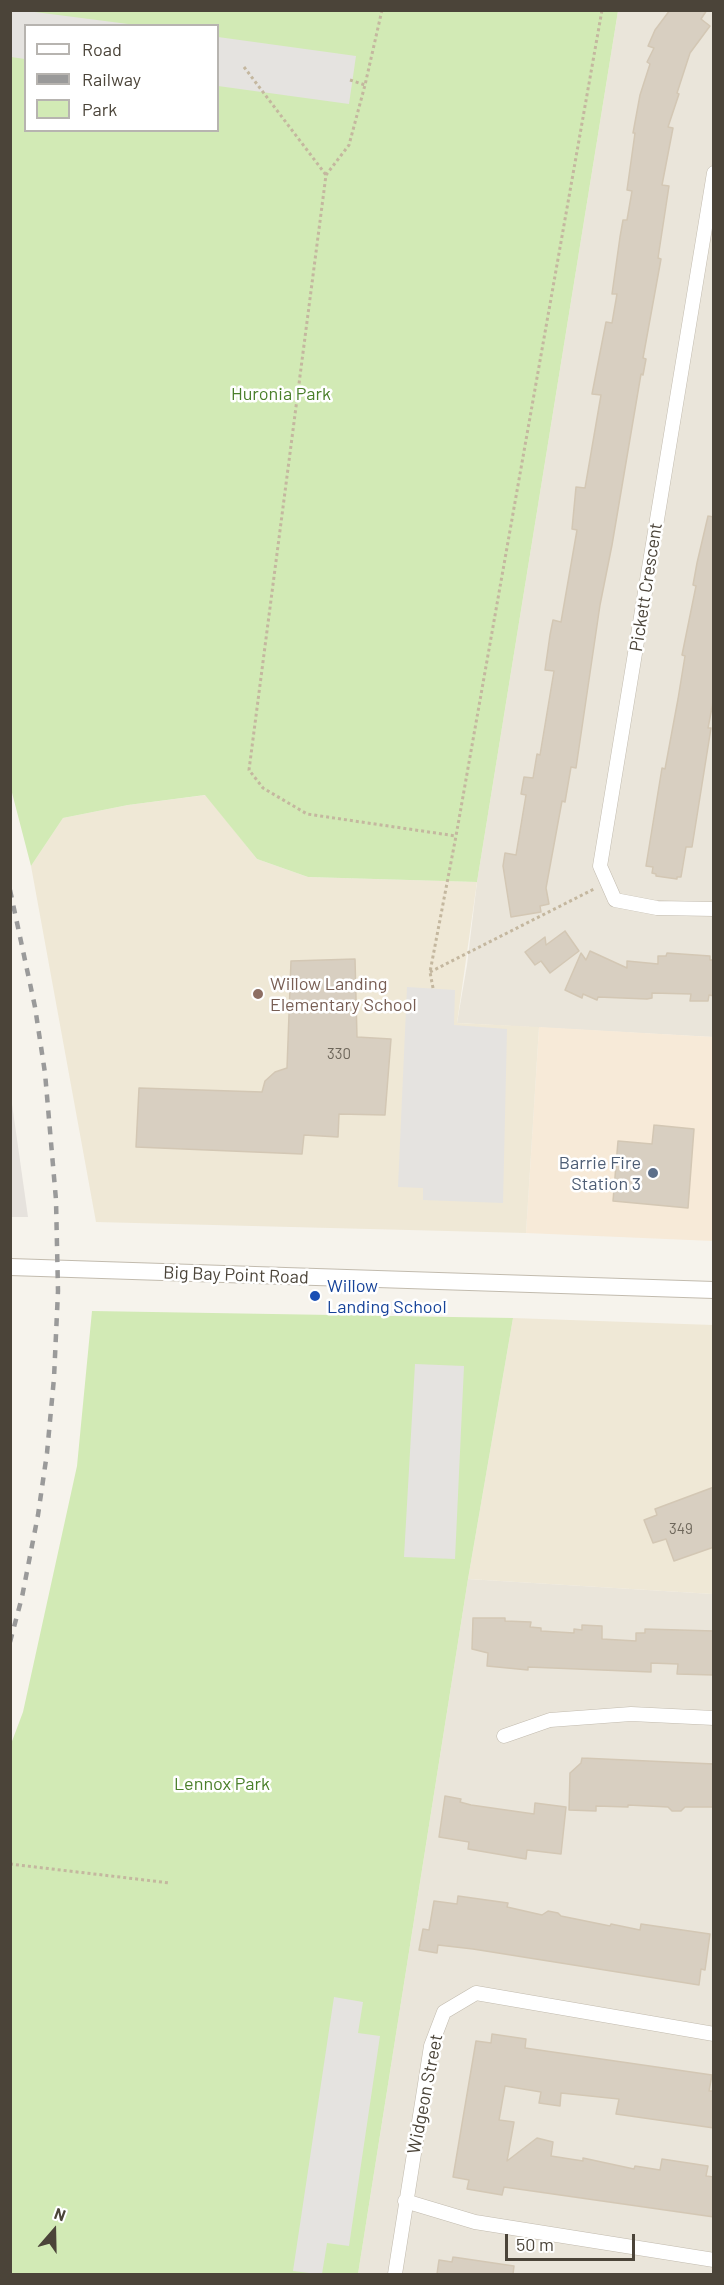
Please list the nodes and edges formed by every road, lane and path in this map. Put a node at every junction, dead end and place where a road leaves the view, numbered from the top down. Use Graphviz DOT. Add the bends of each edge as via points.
graph roads {
  1 [pos="382,10"];
  2 [pos="602,10"];
  3 [pos="244,67"];
  4 [pos="350,80"];
  5 [pos="365,85"];
  6 [pos="714,172"];
  7 [pos="326,176"];
  8 [pos="456,836"];
  9 [pos="607,883"];
  10 [pos="714,909"];
  11 [pos="430,972"];
  12 [pos="433,988"];
  13 [pos="10,1267"];
  14 [pos="714,1290"];
  15 [pos="714,1718"];
  16 [pos="504,1736"];
  17 [pos="10,1864"];
  18 [pos="170,1883"];
  19 [pos="714,2034"];
  20 [pos="405,2201"];
  21 [pos="714,2260"];
  22 [pos="394,2274"];
  1 -- 5 [label="path"];
  2 -- 8 [label="path"];
  3 -- 7 [label="path"];
  4 -- 5 [label="path"];
  5 -- 7 [label="path" via="349,145"];
  6 -- 9 [label="street, Pickett Crescent" via="600,866"];
  7 -- 8 [label="path" via="249,770 263,788 307,814"];
  8 -- 11 [label="path"];
  9 -- 10 [label="street" via="615,900 657,908"];
  9 -- 11 [label="path"];
  11 -- 12 [label="path"];
  13 -- 14 [label="street, Big Bay Point Road"];
  15 -- 16 [label="street" via="631,1714 550,1720"];
  17 -- 18 [label="path"];
  19 -- 20 [label="street, Widgeon Street" via="476,1993 444,2012 431,2046"];
  20 -- 21 [label="street" via="475,2222"];
  20 -- 22 [label="street, Widgeon Street"];
}
